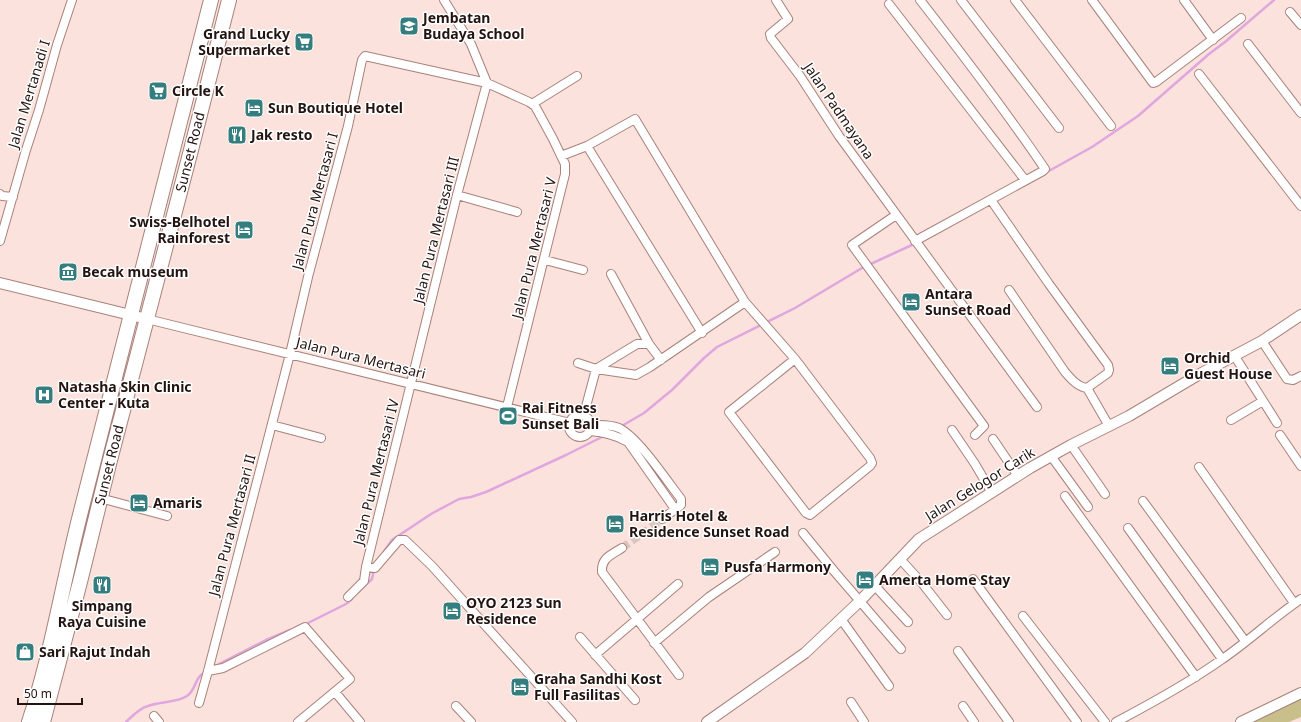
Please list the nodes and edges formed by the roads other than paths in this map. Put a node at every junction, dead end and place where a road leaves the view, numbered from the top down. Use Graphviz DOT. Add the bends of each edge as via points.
graph roads {
  1 [pos="72,0"];
  2 [pos="211,0"];
  3 [pos="228,0"];
  4 [pos="444,0"];
  5 [pos="776,0"];
  6 [pos="920,0"];
  7 [pos="961,0"];
  8 [pos="1015,0"];
  9 [pos="1092,0"];
  10 [pos="1184,0"];
  11 [pos="889,4"];
  12 [pos="1290,12"];
  13 [pos="1241,18"];
  14 [pos="1301,26"];
  15 [pos="1213,40"];
  16 [pos="1248,44"];
  17 [pos="1199,74"];
  18 [pos="577,76"];
  19 [pos="487,83"];
  20 [pos="190,86"];
  21 [pos="206,88"];
  22 [pos="532,104"];
  23 [pos="1301,112"];
  24 [pos="1111,126"];
  25 [pos="1059,128"];
  26 [pos="587,146"];
  27 [pos="561,156"];
  28 [pos="1025,180"];
  29 [pos="0,194"];
  30 [pos="457,195"];
  31 [pos="13,197"];
  32 [pos="991,200"];
  33 [pos="1301,206"];
  34 [pos="517,212"];
  35 [pos="896,215"];
  36 [pos="0,241"];
  37 [pos="915,241"];
  38 [pos="545,260"];
  39 [pos="583,270"];
  40 [pos="611,274"];
  41 [pos="0,283"];
  42 [pos="1009,290"];
  43 [pos="745,302"];
  44 [pos="131,315"];
  45 [pos="1301,315"];
  46 [pos="147,319"];
  47 [pos="702,333"];
  48 [pos="1262,341"];
  49 [pos="650,344"];
  50 [pos="290,354"];
  51 [pos="1234,355"];
  52 [pos="796,359"];
  53 [pos="661,360"];
  54 [pos="578,363"];
  55 [pos="596,368"];
  56 [pos="1301,376"];
  57 [pos="411,383"];
  58 [pos="1088,388"];
  59 [pos="1263,401"];
  60 [pos="507,407"];
  61 [pos="1037,407"];
  62 [pos="584,414"];
  63 [pos="1231,420"];
  64 [pos="570,423"];
  65 [pos="1277,423"];
  66 [pos="272,425"];
  67 [pos="1109,426"];
  68 [pos="591,428"];
  69 [pos="952,430"];
  70 [pos="975,435"];
  71 [pos="1280,435"];
  72 [pos="321,438"];
  73 [pos="993,439"];
  74 [pos="1071,445"];
  75 [pos="1051,456"];
  76 [pos="1301,466"];
  77 [pos="1199,467"];
  78 [pos="1018,476"];
  79 [pos="992,493"];
  80 [pos="1105,494"];
  81 [pos="1065,496"];
  82 [pos="100,498"];
  83 [pos="1143,501"];
  84 [pos="1088,507"];
  85 [pos="167,516"];
  86 [pos="662,519"];
  87 [pos="1128,528"];
  88 [pos="803,533"];
  89 [pos="622,548"];
  90 [pos="775,552"];
  91 [pos="901,560"];
  92 [pos="366,567"];
  93 [pos="973,579"];
  94 [pos="678,584"];
  95 [pos="875,586"];
  96 [pos="348,597"];
  97 [pos="860,601"];
  98 [pos="1298,601"];
  99 [pos="946,615"];
  100 [pos="1023,616"];
  101 [pos="637,618"];
  102 [pos="841,619"];
  103 [pos="908,622"];
  104 [pos="1027,630"];
  105 [pos="580,637"];
  106 [pos="1245,641"];
  107 [pos="654,643"];
  108 [pos="901,649"];
  109 [pos="958,651"];
  110 [pos="595,654"];
  111 [pos="1222,660"];
  112 [pos="208,671"];
  113 [pos="679,675"];
  114 [pos="1196,677"];
  115 [pos="889,686"];
  116 [pos="335,692"];
  117 [pos="1301,693"];
  118 [pos="635,700"];
  119 [pos="851,702"];
  120 [pos="199,703"];
  121 [pos="456,706"];
  122 [pos="963,706"];
  123 [pos="29,722"];
  124 [pos="44,722"];
  125 [pos="298,722"];
  126 [pos="360,722"];
  127 [pos="471,722"];
  128 [pos="572,722"];
  129 [pos="707,722"];
  130 [pos="864,722"];
  131 [pos="974,722"];
  132 [pos="1009,722"];
  133 [pos="1077,722"];
  134 [pos="1099,722"];
  135 [pos="1105,722"];
  136 [pos="1116,722"];
  137 [pos="1241,722"];
  1 -- 31 [label="street, Jalan Mertanadi I"];
  2 -- 20 [label="highway, Sunset Road"];
  3 -- 21 [label="highway, Sunset Road"];
  4 -- 19 [label="street" via="470,44"];
  5 -- 35 [label="street, Jalan Padmayana" via="788,19 770,33 770,36"];
  6 -- 28 [label="street" via="982,79 1045,169"];
  7 -- 25 [label="street"];
  8 -- 24 [label="street"];
  9 -- 15 [label="street" via="1154,82"];
  10 -- 15 [label="street"];
  11 -- 28 [label="street"];
  12 -- 14 [label="street"];
  13 -- 15 [label="street"];
  16 -- 23 [label="street"];
  17 -- 33 [label="street"];
  18 -- 22 [label="street"];
  19 -- 22 [label="street"];
  19 -- 30 [label="street, Jalan Pura Mertasari III"];
  19 -- 50 [label="street, Jalan Pura Mertasari I" via="365,56 362,60 348,126"];
  20 -- 21 [label="highway"];
  20 -- 44 [label="highway, Sunset Road"];
  21 -- 46 [label="highway, Sunset Road"];
  22 -- 27 [label="street, Jalan Pura Mertasari V"];
  26 -- 27 [label="street"];
  26 -- 43 [label="street" via="635,119"];
  26 -- 47 [label="street"];
  27 -- 38 [label="street, Jalan Pura Mertasari V" via="565,164 565,174"];
  28 -- 32 [label="street"];
  29 -- 31 [label="street"];
  30 -- 34 [label="street"];
  30 -- 57 [label="street, Jalan Pura Mertasari III"];
  31 -- 36 [label="street, Jalan Mertanadi I"];
  32 -- 37 [label="street"];
  32 -- 58 [label="street" via="1108,365 1108,373"];
  35 -- 37 [label="street, Jalan Padmayana"];
  35 -- 70 [label="street" via="852,245 984,426"];
  37 -- 61 [label="street, Jalan Padmayana"];
  38 -- 39 [label="street"];
  38 -- 60 [label="street, Jalan Pura Mertasari V"];
  40 -- 49 [label="street"];
  41 -- 44 [label="street"];
  42 -- 58 [label="street" via="1065,372 1082,387"];
  43 -- 47 [label="street"];
  43 -- 52 [label="street"];
  44 -- 46 [label="street"];
  44 -- 123 [label="highway, Sunset Road"];
  45 -- 48 [label="street, Jalan Gelogor Carik"];
  46 -- 50 [label="street, Jalan Pura Mertasari"];
  46 -- 82 [label="highway, Sunset Road"];
  47 -- 53 [label="street"];
  48 -- 51 [label="street, Jalan Gelogor Carik"];
  48 -- 56 [label="street" via="1287,379 1292,380"];
  49 -- 53 [label="street"];
  49 -- 55 [label="street" via="637,344"];
  50 -- 57 [label="street, Jalan Pura Mertasari"];
  50 -- 66 [label="street, Jalan Pura Mertasari II"];
  51 -- 59 [label="street"];
  51 -- 67 [label="street, Jalan Gelogor Carik"];
  52 -- 52 [label="street" via="872,463 810,515 729,412"];
  53 -- 55 [label="street" via="636,375"];
  54 -- 55 [label="street"];
  55 -- 62 [label="street"];
  57 -- 60 [label="street, Jalan Pura Mertasari"];
  57 -- 92 [label="street, Jalan Pura Mertasari IV"];
  58 -- 67 [label="street"];
  59 -- 63 [label="street"];
  59 -- 65 [label="street"];
  60 -- 64 [label="street, Jalan Pura Mertasari"];
  62 -- 64 [label="street" via="576,416"];
  62 -- 68 [label="street"];
  64 -- 68 [label="street" via="571,430 580,437"];
  66 -- 72 [label="street"];
  66 -- 112 [label="street, Jalan Pura Mertasari II"];
  67 -- 74 [label="street, Jalan Gelogor Carik"];
  68 -- 86 [label="street" via="612,425 633,438 682,499 681,505"];
  69 -- 79 [label="street"];
  71 -- 76 [label="street"];
  73 -- 78 [label="street"];
  74 -- 75 [label="street, Jalan Gelogor Carik"];
  74 -- 80 [label="street"];
  75 -- 78 [label="street, Jalan Gelogor Carik"];
  75 -- 84 [label="street"];
  77 -- 98 [label="street"];
  78 -- 79 [label="street, Jalan Gelogor Carik"];
  79 -- 91 [label="street, Jalan Gelogor Carik" via="919,539"];
  81 -- 114 [label="street"];
  82 -- 85 [label="street"];
  82 -- 124 [label="highway, Sunset Road"];
  83 -- 106 [label="street"];
  87 -- 111 [label="street"];
  88 -- 97 [label="street"];
  89 -- 101 [label="street" via="604,560 602,572"];
  90 -- 107 [label="street" via="709,597"];
  91 -- 95 [label="street, Jalan Gelogor Carik"];
  91 -- 99 [label="street"];
  92 -- 96 [label="street, Jalan Pura Mertasari IV" via="364,581"];
  92 -- 128 [label="street" via="376,568 398,540 405,540 432,566"];
  93 -- 133 [label="street"];
  94 -- 101 [label="street"];
  95 -- 97 [label="street, Jalan Gelogor Carik"];
  95 -- 103 [label="street"];
  97 -- 102 [label="street, Jalan Gelogor Carik"];
  97 -- 108 [label="street"];
  98 -- 106 [label="street"];
  100 -- 135 [label="street"];
  101 -- 107 [label="street"];
  101 -- 110 [label="street"];
  102 -- 115 [label="street"];
  102 -- 129 [label="street, Jalan Gelogor Carik" via="805,653"];
  104 -- 134 [label="street"];
  105 -- 110 [label="street"];
  106 -- 111 [label="street"];
  107 -- 113 [label="street"];
  109 -- 132 [label="street"];
  110 -- 118 [label="street"];
  111 -- 114 [label="street"];
  112 -- 116 [label="street" via="223,668 305,627 350,680"];
  112 -- 120 [label="street, Jalan Pura Mertasari II"];
  114 -- 136 [label="street"];
  116 -- 125 [label="street"];
  116 -- 126 [label="street"];
  117 -- 137 [label="street"];
  119 -- 130 [label="street"];
  121 -- 127 [label="street"];
  122 -- 131 [label="street"];
}
